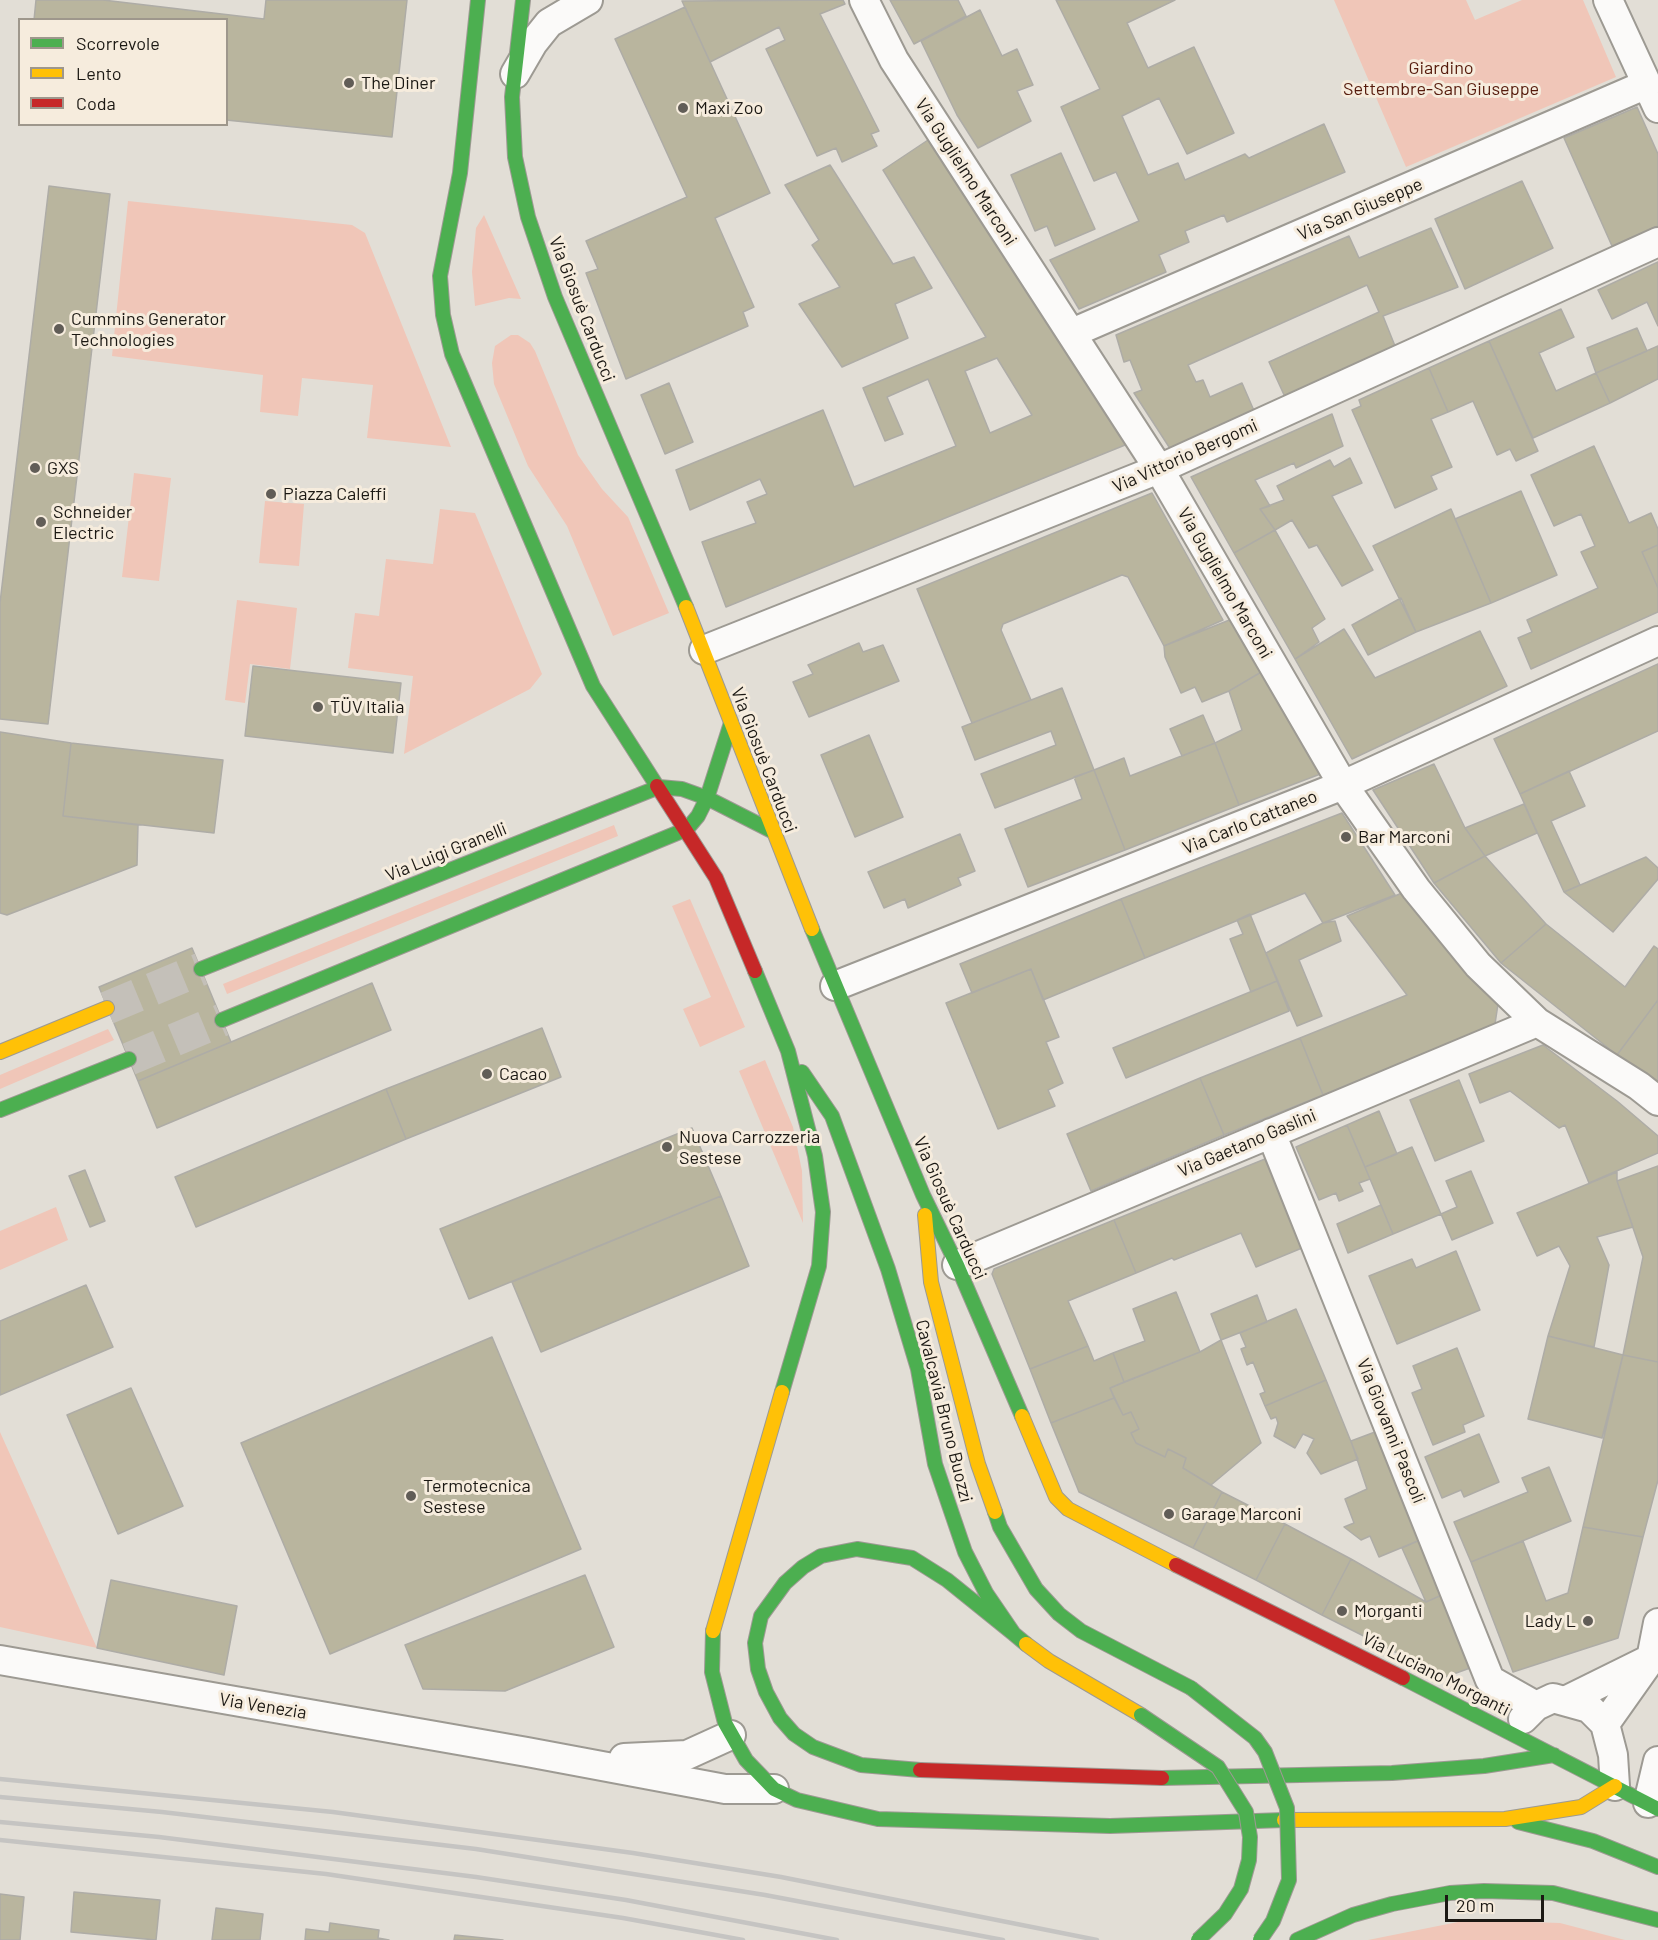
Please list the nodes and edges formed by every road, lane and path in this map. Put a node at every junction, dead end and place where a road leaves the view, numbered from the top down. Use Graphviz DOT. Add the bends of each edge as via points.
graph roads {
  1 [pos="478,0"];
  2 [pos="523,0"];
  3 [pos="588,0"];
  4 [pos="864,0"];
  5 [pos="1608,0"];
  6 [pos="513,76"];
  7 [pos="1653,96"];
  8 [pos="1658,242"];
  9 [pos="1072,333"];
  10 [pos="1159,469"];
  11 [pos="1658,641"];
  12 [pos="704,650"];
  13 [pos="731,723"];
  14 [pos="1343,785"];
  15 [pos="659,787"];
  16 [pos="707,798"];
  17 [pos="687,829"];
  18 [pos="772,831"];
  19 [pos="201,969"];
  20 [pos="836,986"];
  21 [pos="107,1008"];
  22 [pos="222,1020"];
  23 [pos="1537,1022"];
  24 [pos="788,1051"];
  25 [pos="0,1052"];
  26 [pos="129,1059"];
  27 [pos="1658,1101"];
  28 [pos="0,1110"];
  29 [pos="1271,1133"];
  30 [pos="923,1195"];
  31 [pos="957,1264"];
  32 [pos="1068,1509"];
  33 [pos="1658,1623"];
  34 [pos="1014,1635"];
  35 [pos="1654,1658"];
  36 [pos="0,1660"];
  37 [pos="1567,1700"];
  38 [pos="1536,1706"];
  39 [pos="1605,1724"];
  40 [pos="731,1735"];
  41 [pos="1505,1741"];
  42 [pos="526,1752"];
  43 [pos="1554,1755"];
  44 [pos="1658,1761"];
  45 [pos="1484,1766"];
  46 [pos="1615,1786"];
  47 [pos="774,1789"];
  48 [pos="1653,1806"];
  49 [pos="1505,1819"];
  50 [pos="1658,1868"];
  51 [pos="1658,1920"];
  52 [pos="1198,1940"];
  53 [pos="1260,1940"];
  54 [pos="1297,1940"];
  1 -- 15 [label="main road" via="460,173 440,276 443,315 452,354 593,686"];
  2 -- 6 [label="main road, Via Giosuè Carducci"];
  3 -- 6 [label="street" via="549,23"];
  4 -- 9 [label="street, Via Guglielmo Marconi" via="894,60"];
  5 -- 7 [label="street"];
  6 -- 12 [label="main road, Via Giosuè Carducci" via="515,157 531,227 555,297"];
  7 -- 9 [label="street, Via San Giuseppe"];
  8 -- 10 [label="street, Via Vittorio Bergomi"];
  9 -- 10 [label="street, Via Guglielmo Marconi"];
  10 -- 12 [label="street, Via Vittorio Bergomi"];
  10 -- 14 [label="street, Via Guglielmo Marconi"];
  11 -- 14 [label="street, Via Carlo Cattaneo"];
  12 -- 13 [label="main road, Via Giosuè Carducci"];
  13 -- 16 [label="main road"];
  13 -- 18 [label="main road, Via Giosuè Carducci"];
  14 -- 20 [label="street, Via Carlo Cattaneo"];
  14 -- 23 [label="street, Via Guglielmo Marconi" via="1423,897 1478,965"];
  15 -- 16 [label="main road" via="682,789"];
  15 -- 17 [label="main road"];
  15 -- 19 [label="main road, Via Luigi Granelli"];
  16 -- 17 [label="main road"];
  16 -- 18 [label="main road"];
  17 -- 22 [label="main road"];
  17 -- 24 [label="main road" via="716,878"];
  18 -- 20 [label="main road, Via Giosuè Carducci"];
  20 -- 30 [label="main road, Via Giosuè Carducci"];
  21 -- 25 [label="main road"];
  23 -- 27 [label="street, Via Guglielmo Marconi"];
  23 -- 29 [label="street, Via Gaetano Gaslini"];
  24 -- 34 [label="main road, Cavalcavia Bruno Buozzi" via="832,1116 888,1269 918,1369 935,1464 949,1511 986,1593"];
  24 -- 40 [label="main road" via="815,1156 823,1212 819,1266 715,1618 712,1672"];
  26 -- 28 [label="main road"];
  29 -- 31 [label="street, Via Gaetano Gaslini"];
  29 -- 38 [label="street, Via Giovanni Pascoli" via="1490,1680"];
  30 -- 31 [label="main road, Via Giosuè Carducci"];
  30 -- 53 [label="main road, Cavalcavia Bruno Buozzi, bridge" via="931,1282 981,1473 1000,1527 1036,1589 1081,1631 1191,1688 1255,1738 1265,1752 1287,1808 1290,1848 1289,1880 1273,1921"];
  31 -- 32 [label="main road, Via Giosuè Carducci" via="1048,1484"];
  32 -- 41 [label="main road, Via Luciano Morganti"];
  33 -- 35 [label="street"];
  34 -- 45 [label="main road" via="947,1580 912,1558 857,1549 821,1556 785,1583 761,1616 755,1643 766,1692 787,1726 813,1747 861,1765 1139,1779 1392,1773"];
  34 -- 52 [label="main road, Cavalcavia Bruno Buozzi, bridge" via="1218,1767 1234,1788 1246,1812 1249,1860 1241,1889 1225,1914"];
  35 -- 37 [label="street"];
  35 -- 39 [label="street"];
  36 -- 42 [label="street, Via Venezia"];
  37 -- 38 [label="street" via="1553,1698"];
  37 -- 39 [label="street" via="1589,1708"];
  38 -- 41 [label="street"];
  39 -- 46 [label="street"];
  40 -- 42 [label="street, Via Venezia" via="687,1755 651,1758"];
  40 -- 47 [label="main road" via="746,1760"];
  41 -- 43 [label="main road, Via Luciano Morganti"];
  41 -- 45 [label="main road"];
  42 -- 47 [label="street, Via Venezia" via="725,1789"];
  43 -- 45 [label="main road"];
  43 -- 46 [label="main road, Via Luciano Morganti"];
  44 -- 48 [label="street"];
  46 -- 48 [label="main road, Via Luciano Morganti"];
  46 -- 49 [label="main road" via="1581,1807"];
  47 -- 49 [label="main road" via="797,1800 878,1819 1110,1826 1317,1819"];
  49 -- 50 [label="main road" via="1593,1841"];
  51 -- 54 [label="main road" via="1553,1893 1484,1891 1392,1904 1353,1915"];
}
